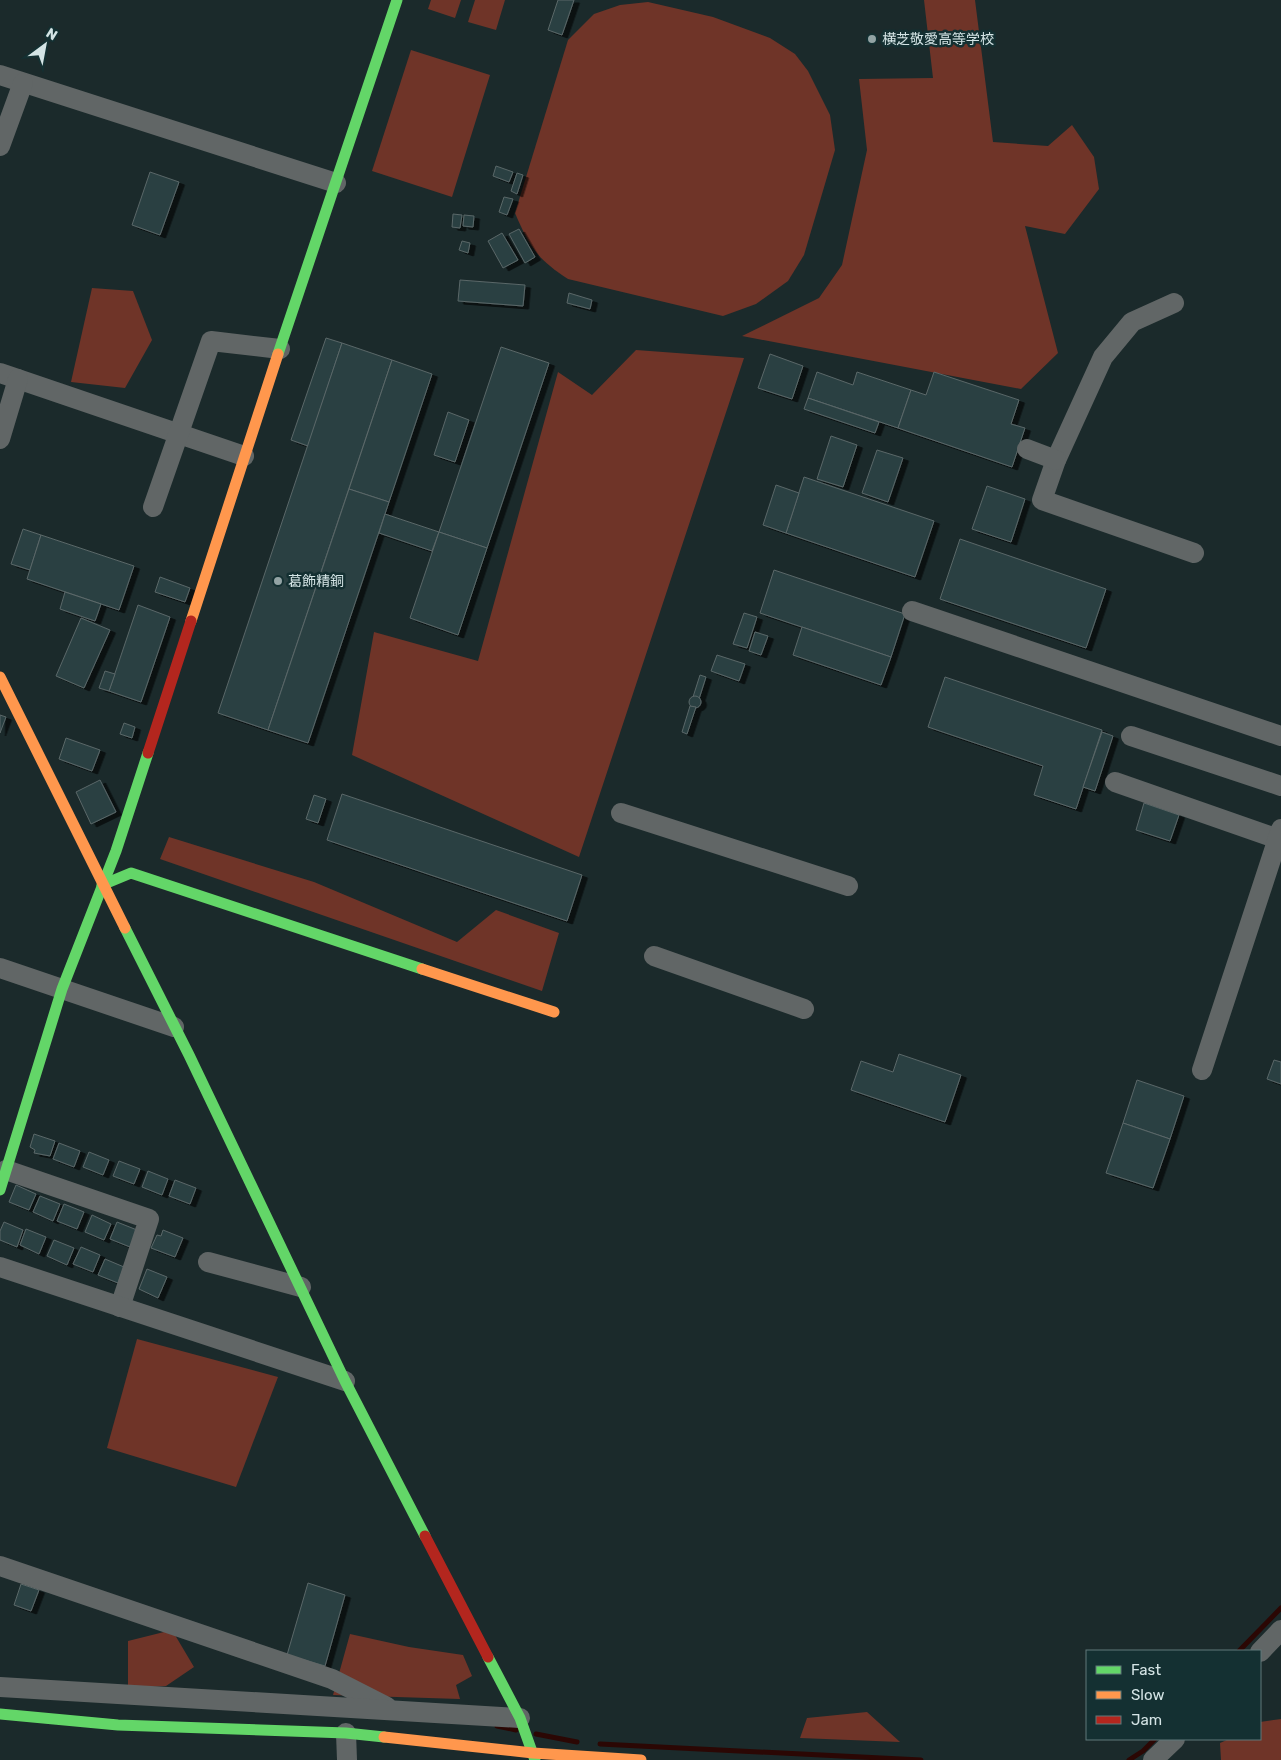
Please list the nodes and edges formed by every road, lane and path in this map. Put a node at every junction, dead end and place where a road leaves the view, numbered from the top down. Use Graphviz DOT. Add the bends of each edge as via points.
graph roads {
  1 [pos="397,0"];
  2 [pos="0,75"];
  3 [pos="23,83"];
  4 [pos="0,146"];
  5 [pos="336,184"];
  6 [pos="1174,303"];
  7 [pos="280,349"];
  8 [pos="9,376"];
  9 [pos="178,434"];
  10 [pos="0,439"];
  11 [pos="1027,449"];
  12 [pos="244,456"];
  13 [pos="1056,460"];
  14 [pos="153,507"];
  15 [pos="1194,553"];
  16 [pos="912,611"];
  17 [pos="0,677"];
  18 [pos="1131,736"];
  19 [pos="1281,736"];
  20 [pos="1115,782"];
  21 [pos="1281,786"];
  22 [pos="622,813"];
  23 [pos="1279,834"];
  24 [pos="102,885"];
  25 [pos="848,886"];
  26 [pos="654,956"];
  27 [pos="0,968"];
  28 [pos="62,989"];
  29 [pos="804,1009"];
  30 [pos="554,1012"];
  31 [pos="174,1027"];
  32 [pos="1202,1070"];
  33 [pos="6,1159"];
  34 [pos="0,1190"];
  35 [pos="208,1262"];
  36 [pos="0,1267"];
  37 [pos="301,1287"];
  38 [pos="120,1306"];
  39 [pos="345,1381"];
  40 [pos="0,1566"];
  41 [pos="1281,1630"];
  42 [pos="1261,1651"];
  43 [pos="0,1687"];
  44 [pos="395,1711"];
  45 [pos="0,1714"];
  46 [pos="520,1718"];
  47 [pos="346,1733"];
  48 [pos="1174,1740"];
  49 [pos="534,1756"];
  50 [pos="347,1760"];
  51 [pos="641,1760"];
  52 [pos="1153,1760"];
  1 -- 5 [label="street"];
  2 -- 3 [label="street"];
  3 -- 4 [label="street"];
  3 -- 5 [label="street"];
  5 -- 7 [label="street"];
  6 -- 13 [label="street" via="1132,322 1103,357"];
  7 -- 9 [label="street" via="211,340"];
  7 -- 12 [label="street"];
  8 -- 9 [label="street"];
  8 -- 10 [label="street"];
  9 -- 12 [label="street"];
  9 -- 14 [label="street"];
  11 -- 13 [label="street"];
  12 -- 24 [label="street" via="116,851"];
  13 -- 15 [label="street" via="1042,500"];
  16 -- 19 [label="street"];
  17 -- 24 [label="street"];
  18 -- 21 [label="street"];
  20 -- 23 [label="street"];
  22 -- 25 [label="street"];
  23 -- 32 [label="street"];
  24 -- 28 [label="street"];
  24 -- 30 [label="street" via="131,873"];
  24 -- 31 [label="street"];
  26 -- 29 [label="street"];
  27 -- 28 [label="street"];
  28 -- 31 [label="street"];
  28 -- 33 [label="street"];
  31 -- 37 [label="street"];
  33 -- 34 [label="street"];
  33 -- 38 [label="street" via="149,1218"];
  35 -- 37 [label="street"];
  36 -- 38 [label="street"];
  37 -- 39 [label="street"];
  38 -- 39 [label="street"];
  39 -- 46 [label="street"];
  40 -- 44 [label="street" via="332,1679"];
  41 -- 42 [label="street"];
  43 -- 44 [label="street"];
  44 -- 46 [label="street"];
  45 -- 47 [label="street" via="118,1725"];
  46 -- 49 [label="street"];
  47 -- 49 [label="street"];
  47 -- 50 [label="street"];
  48 -- 52 [label="street"];
  49 -- 51 [label="street"];
}
